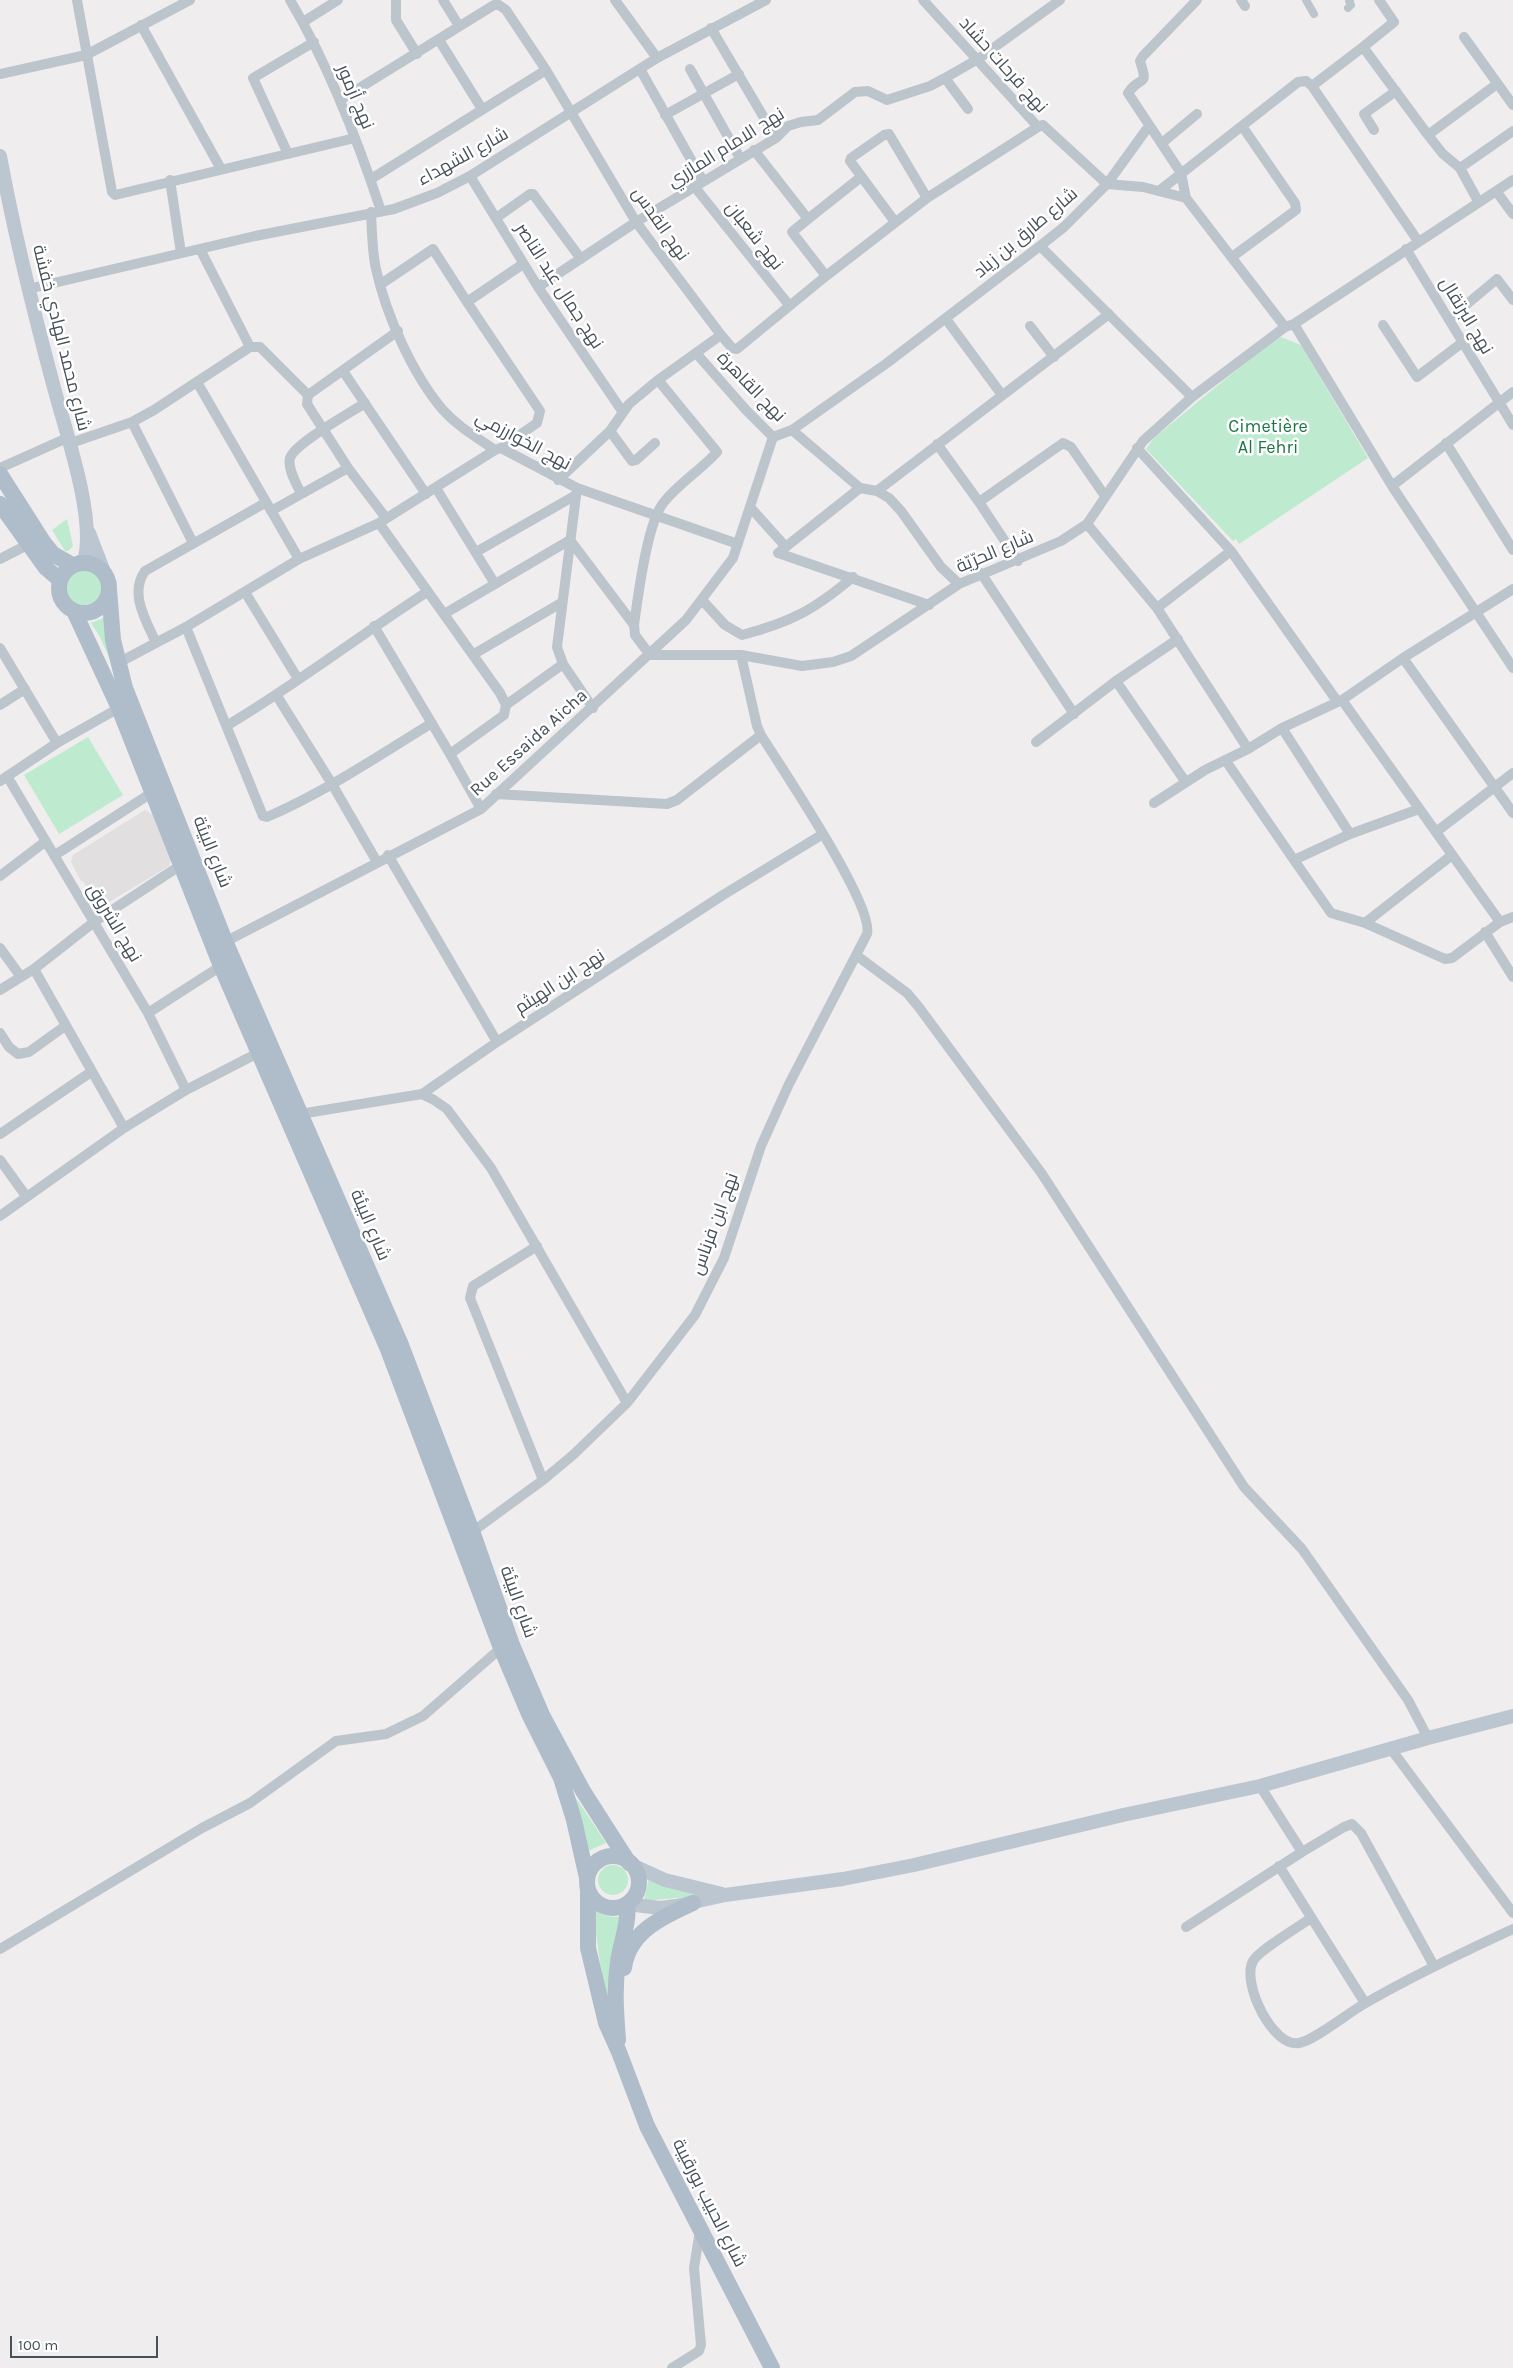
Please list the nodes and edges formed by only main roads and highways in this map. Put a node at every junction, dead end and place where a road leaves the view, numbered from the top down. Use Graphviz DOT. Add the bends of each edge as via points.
graph roads {
  1 [pos="0,156"];
  2 [pos="3,194"];
  3 [pos="0,474"];
  4 [pos="0,504"];
  5 [pos="88,530"];
  6 [pos="76,564"];
  7 [pos="60,580"];
  8 [pos="107,583"];
  9 [pos="74,611"];
  10 [pos="219,945"];
  11 [pos="466,1537"];
  12 [pos="1513,1716"];
  13 [pos="631,1864"];
  14 [pos="587,1883"];
  15 [pos="725,1895"];
  16 [pos="693,1903"];
  17 [pos="627,1904"];
  18 [pos="616,2017"];
  19 [pos="619,2052"];
  20 [pos="772,2368"];
  1 -- 2 [label="main road, شارع محمد الهادي خفشة"];
  2 -- 5 [label="main road, شارع محمد الهادي خفشة"];
  3 -- 6 [label="main road" via="53,554"];
  4 -- 7 [label="main road" via="46,568"];
  5 -- 6 [label="main road" via="85,558"];
  5 -- 8 [label="main road"];
  6 -- 7 [label="main road"];
  6 -- 8 [label="main road" via="95,565"];
  7 -- 9 [label="main road" via="61,598"];
  8 -- 9 [label="main road" via="106,598 101,606 83,613"];
  8 -- 10 [label="main road, شارع البيئة" via="118,663 125,688"];
  9 -- 10 [label="main road, شارع البيئة" via="118,708 181,866"];
  10 -- 11 [label="main road, شارع البيئة" via="300,1114 401,1345"];
  10 -- 11 [label="main road, شارع البيئة" via="221,966"];
  11 -- 13 [label="main road, شارع البيئة" via="542,1715 583,1790"];
  11 -- 14 [label="main road, شارع البيئة" via="501,1648 561,1778 574,1820"];
  12 -- 15 [label="main road" via="1260,1786 914,1865 843,1879"];
  13 -- 14 [label="main road" via="613,1856 604,1858 590,1869"];
  13 -- 15 [label="main road" via="665,1880"];
  13 -- 17 [label="main road" via="638,1888"];
  14 -- 17 [label="main road" via="594,1901 607,1908"];
  14 -- 19 [label="main road" via="586,1931 592,1974 606,2023"];
  15 -- 16 [label="main road"];
  16 -- 17 [label="main road" via="660,1908"];
  16 -- 18 [label="main road" via="660,1918 634,1942 624,1962"];
  17 -- 18 [label="main road" via="615,1990"];
  18 -- 19 [label="main road"];
  19 -- 20 [label="main road, شارع الحبيب بورقيبة" via="647,2126"];
}
